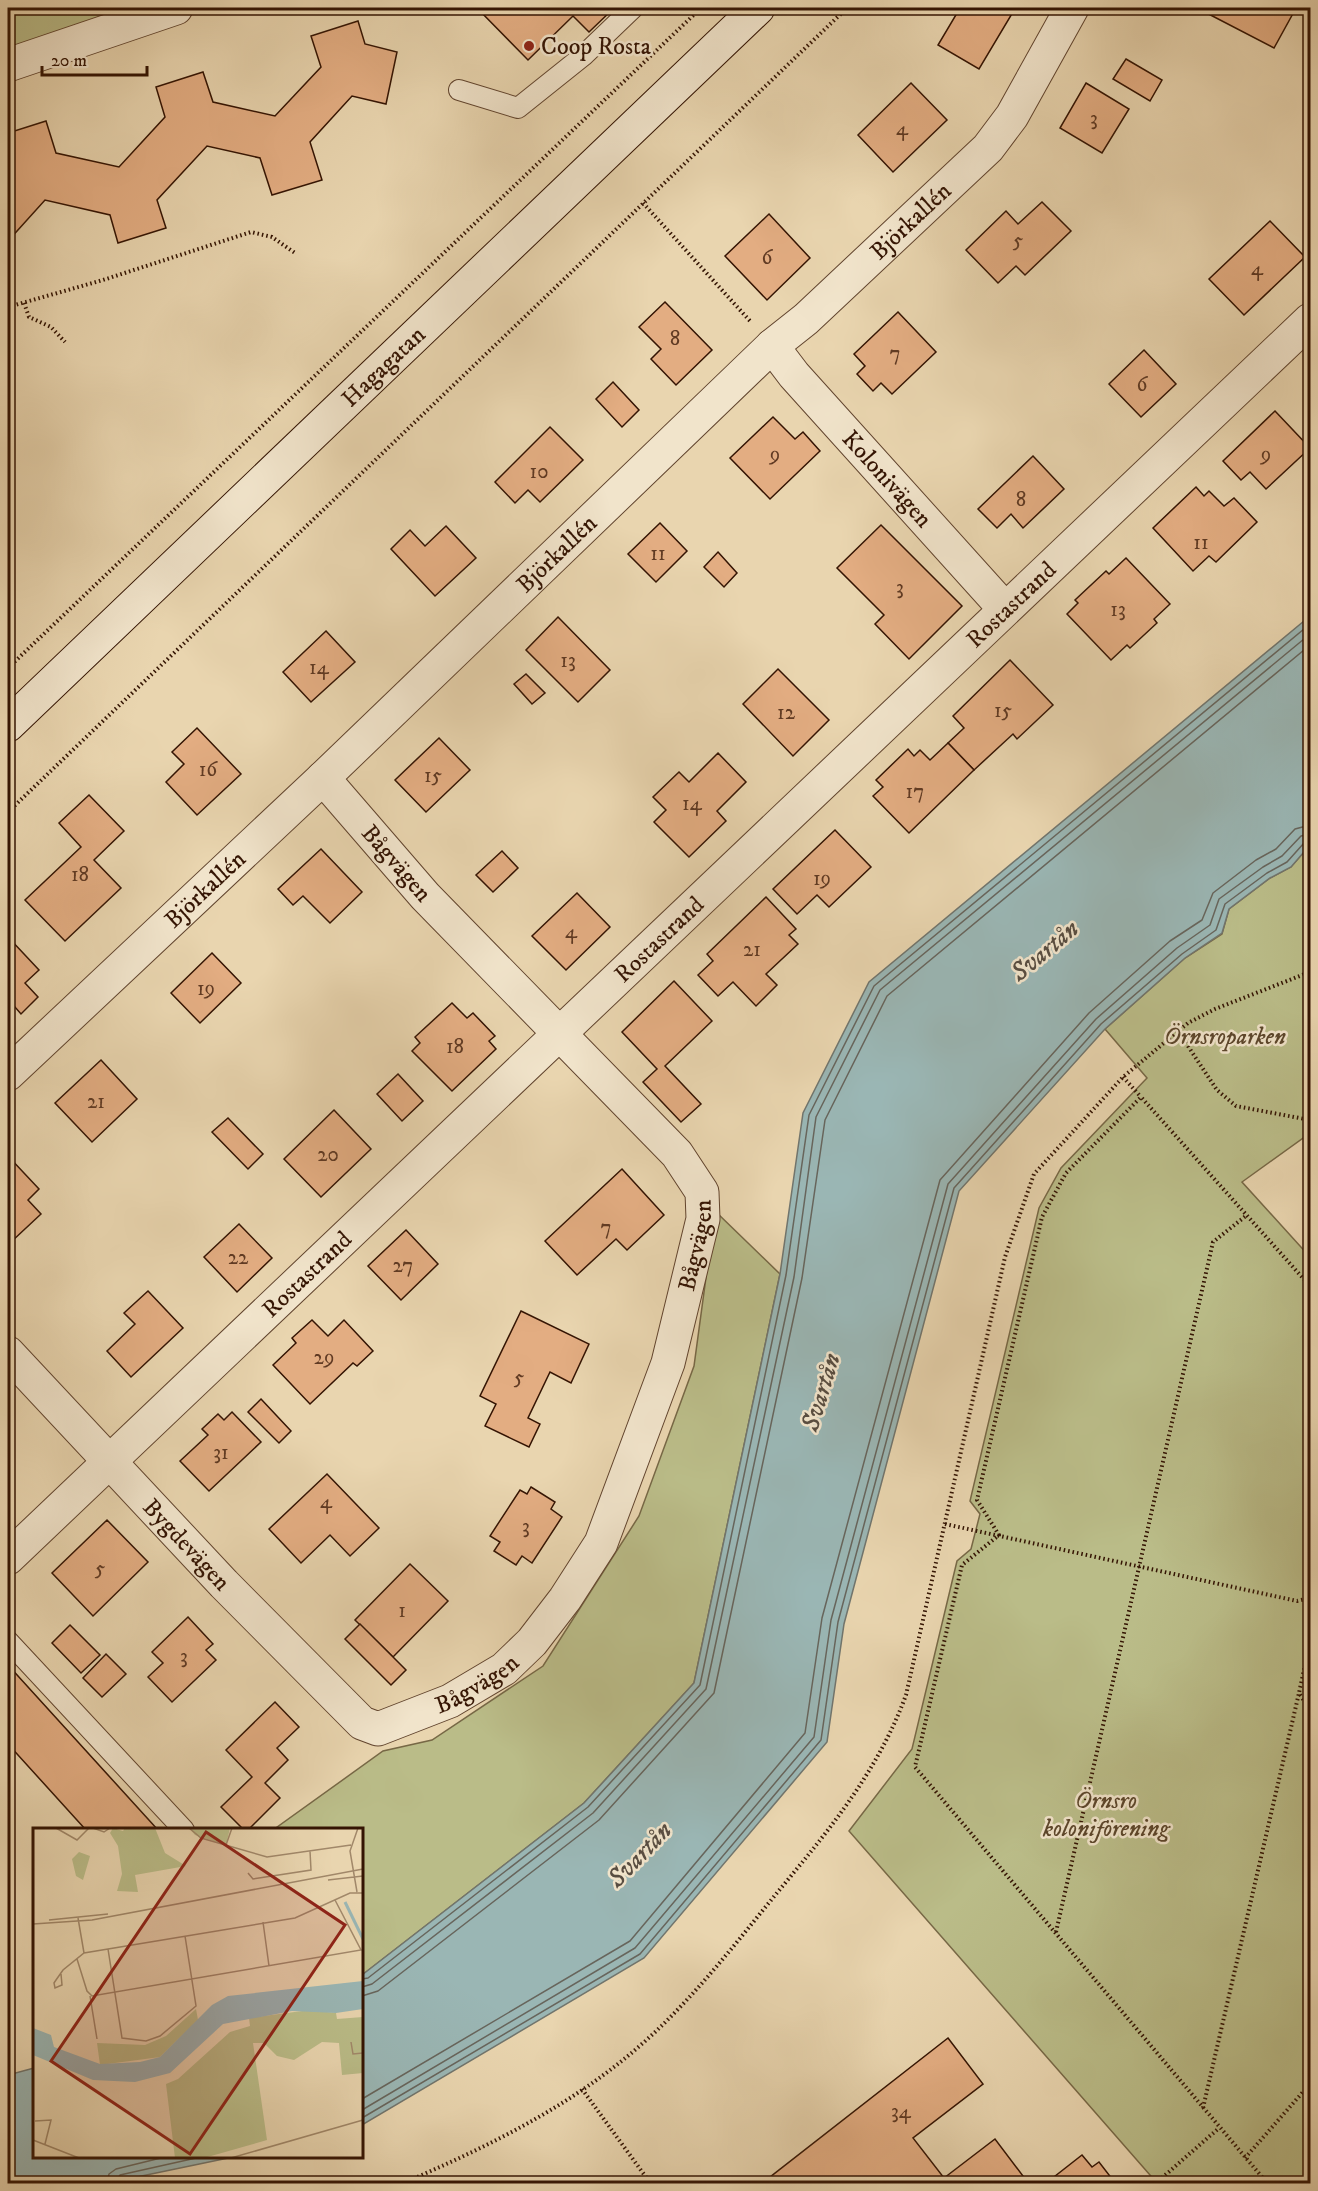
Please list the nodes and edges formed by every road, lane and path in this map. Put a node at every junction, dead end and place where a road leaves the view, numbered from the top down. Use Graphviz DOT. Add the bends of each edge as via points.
graph roads {
  1 [pos="176,8"];
  2 [pos="633,8"];
  3 [pos="701,8"];
  4 [pos="758,8"];
  5 [pos="847,8"];
  6 [pos="1072,8"];
  7 [pos="8,65"];
  8 [pos="459,90"];
  9 [pos="643,203"];
  10 [pos="295,253"];
  11 [pos="24,303"];
  12 [pos="8,307"];
  13 [pos="1311,320"];
  14 [pos="65,342"];
  15 [pos="772,346"];
  16 [pos="1004,608"];
  17 [pos="8,668"];
  18 [pos="8,725"];
  19 [pos="322,778"];
  20 [pos="8,812"];
  21 [pos="1311,972"];
  22 [pos="1178,1031"];
  23 [pos="559,1034"];
  24 [pos="8,1074"];
  25 [pos="1123,1077"];
  26 [pos="1141,1098"];
  27 [pos="1311,1120"];
  28 [pos="1247,1215"];
  29 [pos="1311,1286"];
  30 [pos="8,1353"];
  31 [pos="109,1463"];
  32 [pos="945,1524"];
  33 [pos="999,1535"];
  34 [pos="8,1558"];
  35 [pos="1139,1566"];
  36 [pos="1311,1598"];
  37 [pos="8,1641"];
  38 [pos="1311,1642"];
  39 [pos="1299,1693"];
  40 [pos="1311,1710"];
  41 [pos="374,1728"];
  42 [pos="182,1828"];
  43 [pos="1056,1933"];
  44 [pos="1311,2084"];
  45 [pos="582,2089"];
  46 [pos="1203,2109"];
  47 [pos="1219,2128"];
  48 [pos="1245,2158"];
  49 [pos="401,2184"];
  50 [pos="651,2184"];
  51 [pos="1155,2184"];
  52 [pos="1268,2184"];
  1 -- 7 [label="street"];
  2 -- 8 [label="lane" via="583,56 518,108"];
  3 -- 17 [label="path"];
  4 -- 18 [label="street, Hagagatan"];
  5 -- 9 [label="path"];
  6 -- 15 [label="street, Björkallén" via="1012,116 988,147 806,319"];
  9 -- 15 [label="path"];
  9 -- 20 [label="path"];
  10 -- 11 [label="path" via="272,237 251,232"];
  11 -- 12 [label="path"];
  11 -- 14 [label="path" via="29,317 51,327"];
  13 -- 16 [label="street, Rostastrand"];
  15 -- 16 [label="street, Kolonivägen"];
  15 -- 19 [label="street, Björkallén"];
  16 -- 23 [label="street, Rostastrand"];
  19 -- 23 [label="street, Bågvägen" via="425,896"];
  19 -- 24 [label="street, Björkallén"];
  21 -- 22 [label="path" via="1215,1009"];
  22 -- 25 [label="path"];
  22 -- 27 [label="path" via="1217,1090 1236,1106"];
  23 -- 31 [label="street, Rostastrand"];
  23 -- 41 [label="street, Bågvägen" via="677,1154 702,1192 700,1231 668,1363 601,1543 532,1642 504,1669 450,1701 392,1725"];
  25 -- 26 [label="path"];
  25 -- 32 [label="path" via="1034,1174 1005,1257"];
  26 -- 28 [label="path"];
  26 -- 33 [label="path" via="1066,1173 1042,1217 977,1500"];
  28 -- 29 [label="path"];
  28 -- 35 [label="path" via="1214,1242"];
  30 -- 31 [label="street, Bygdevägen"];
  31 -- 34 [label="street, Rostastrand"];
  31 -- 41 [label="street, Bygdevägen" via="362,1723"];
  32 -- 33 [label="path"];
  32 -- 45 [label="path" via="906,1695 876,1762 829,1830 692,1995 652,2036"];
  33 -- 35 [label="path"];
  33 -- 43 [label="path" via="962,1565 915,1767"];
  35 -- 36 [label="path" via="1297,1601"];
  35 -- 43 [label="path"];
  37 -- 42 [label="lane"];
  38 -- 39 [label="path"];
  39 -- 40 [label="path"];
  39 -- 46 [label="path"];
  43 -- 46 [label="path"];
  44 -- 48 [label="path"];
  45 -- 49 [label="path" via="542,2117"];
  45 -- 50 [label="path"];
  46 -- 47 [label="path"];
  47 -- 48 [label="path"];
  47 -- 51 [label="path"];
  48 -- 52 [label="path"];
}
